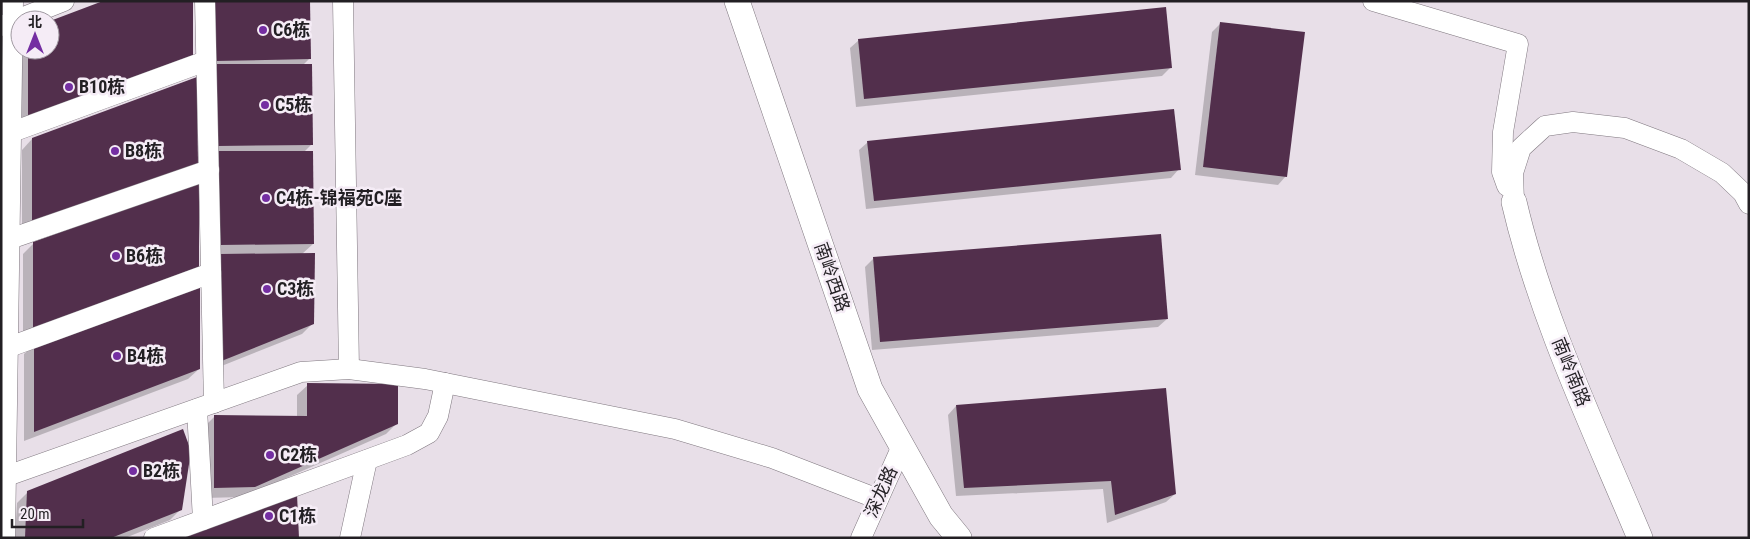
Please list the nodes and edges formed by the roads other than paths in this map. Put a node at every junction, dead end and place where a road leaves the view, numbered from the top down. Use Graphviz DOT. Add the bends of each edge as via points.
graph roads {
  1 [pos="13,1"];
  2 [pos="64,1"];
  3 [pos="205,1"];
  4 [pos="343,1"];
  5 [pos="737,1"];
  6 [pos="1373,1"];
  7 [pos="7,24"];
  8 [pos="206,61"];
  9 [pos="6,134"];
  10 [pos="209,170"];
  11 [pos="1514,202"];
  12 [pos="1749,204"];
  13 [pos="5,240"];
  14 [pos="211,273"];
  15 [pos="5,349"];
  16 [pos="349,370"];
  17 [pos="445,383"];
  18 [pos="205,406"];
  19 [pos="902,446"];
  20 [pos="367,460"];
  21 [pos="4,477"];
  22 [pos="878,499"];
  23 [pos="203,520"];
  24 [pos="5,538"];
  25 [pos="154,538"];
  26 [pos="350,538"];
  27 [pos="861,538"];
  28 [pos="959,538"];
  29 [pos="1640,538"];
  1 -- 7 [label="street"];
  2 -- 7 [label="street"];
  3 -- 8 [label="street"];
  4 -- 16 [label="street"];
  5 -- 19 [label="street, 南岭西路" via="870,389"];
  6 -- 11 [label="street" via="1518,44 1503,142 1502,172"];
  7 -- 9 [label="street"];
  8 -- 9 [label="street"];
  8 -- 10 [label="street"];
  9 -- 13 [label="street"];
  10 -- 13 [label="street"];
  10 -- 14 [label="street"];
  11 -- 12 [label="street" via="1513,173 1521,148 1545,126 1573,122 1625,128 1681,149 1722,173 1743,193"];
  11 -- 29 [label="street, 南岭南路" via="1520,231 1559,344"];
  13 -- 15 [label="street"];
  14 -- 15 [label="street"];
  14 -- 18 [label="street"];
  15 -- 21 [label="street"];
  16 -- 17 [label="street"];
  16 -- 18 [label="street" via="301,372"];
  17 -- 20 [label="street" via="438,416 429,433"];
  17 -- 22 [label="street" via="675,429 772,458"];
  18 -- 21 [label="street"];
  18 -- 23 [label="street"];
  19 -- 22 [label="street, 深龙路"];
  19 -- 28 [label="street, 南岭西路" via="941,516"];
  20 -- 23 [label="street"];
  20 -- 26 [label="street"];
  21 -- 24 [label="street"];
  22 -- 27 [label="street, 深龙路"];
  23 -- 25 [label="street"];
}
